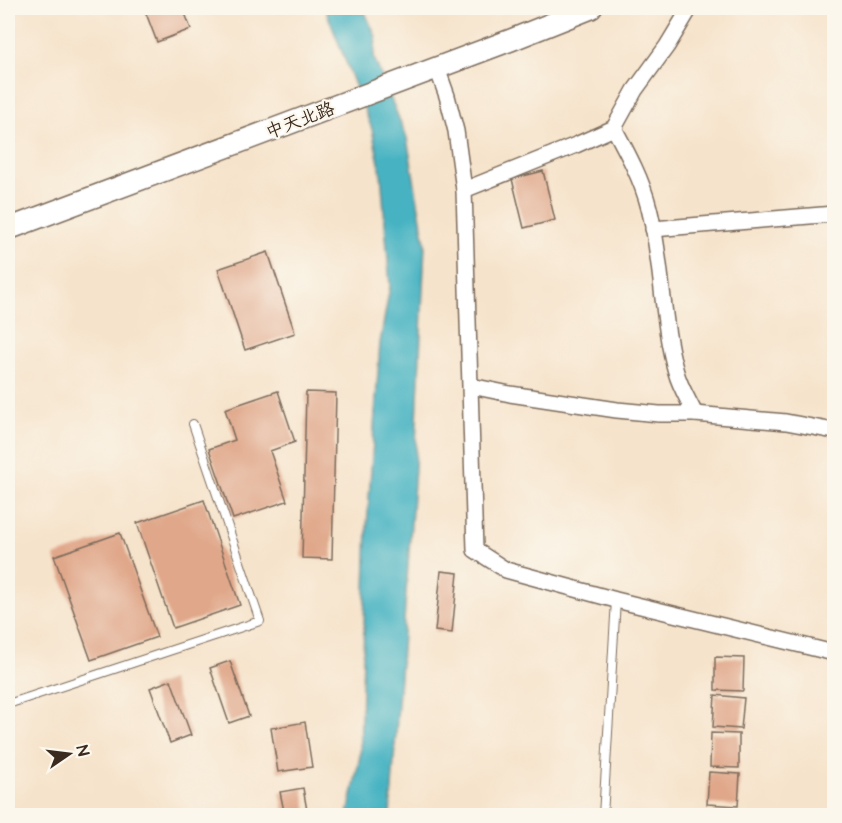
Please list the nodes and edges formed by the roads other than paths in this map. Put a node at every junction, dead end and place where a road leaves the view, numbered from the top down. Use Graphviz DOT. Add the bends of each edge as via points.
graph roads {
  1 [pos="591,8"];
  2 [pos="690,8"];
  3 [pos="437,68"];
  4 [pos="614,128"];
  5 [pos="464,190"];
  6 [pos="834,214"];
  7 [pos="653,229"];
  8 [pos="8,230"];
  9 [pos="471,386"];
  10 [pos="695,414"];
  11 [pos="193,424"];
  12 [pos="834,430"];
  13 [pos="616,600"];
  14 [pos="834,653"];
  15 [pos="8,704"];
  16 [pos="603,816"];
  1 -- 3 [label="main road, 中天北路"];
  2 -- 4 [label="street"];
  3 -- 5 [label="street" via="456,131"];
  3 -- 8 [label="main road, 中天北路"];
  4 -- 5 [label="street"];
  4 -- 7 [label="street" via="634,164"];
  5 -- 9 [label="street"];
  6 -- 7 [label="street"];
  7 -- 10 [label="street" via="676,374"];
  9 -- 10 [label="street" via="617,410"];
  9 -- 13 [label="street" via="475,550 506,570"];
  10 -- 12 [label="street"];
  11 -- 15 [label="lane" via="260,621"];
  13 -- 14 [label="street"];
  13 -- 16 [label="lane"];
}
